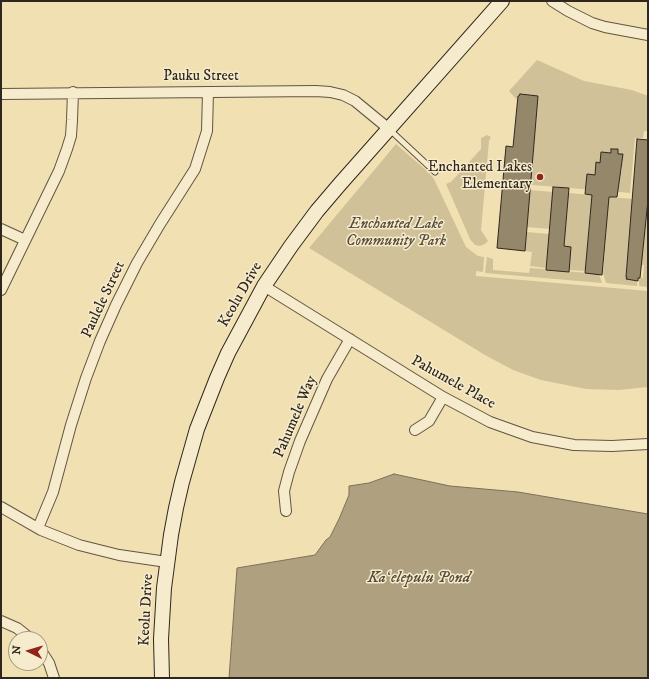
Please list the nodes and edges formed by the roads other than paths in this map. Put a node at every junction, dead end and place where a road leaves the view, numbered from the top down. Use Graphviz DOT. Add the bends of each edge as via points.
graph roads {
  1 [pos="502,1"];
  2 [pos="552,1"];
  3 [pos="648,35"];
  4 [pos="73,92"];
  5 [pos="208,92"];
  6 [pos="1,94"];
  7 [pos="389,129"];
  8 [pos="435,172"];
  9 [pos="1,229"];
  10 [pos="25,240"];
  11 [pos="264,286"];
  12 [pos="1,290"];
  13 [pos="350,339"];
  14 [pos="443,397"];
  15 [pos="415,430"];
  16 [pos="648,444"];
  17 [pos="1,508"];
  18 [pos="286,511"];
  19 [pos="38,528"];
  20 [pos="167,562"];
  21 [pos="1,621"];
  22 [pos="21,631"];
  23 [pos="48,661"];
  24 [pos="54,678"];
  25 [pos="162,678"];
  1 -- 7 [label="main road, Keolu Drive"];
  2 -- 3 [label="street" via="605,27"];
  4 -- 5 [label="street, Pauku Street"];
  4 -- 6 [label="street, Pauku Street"];
  4 -- 10 [label="street" via="67,149"];
  5 -- 7 [label="street, Pauku Street" via="330,92 355,101"];
  5 -- 19 [label="street, Paulele Street" via="207,131 195,169 138,263 100,341 71,425 53,492"];
  7 -- 8 [label="lane"];
  7 -- 11 [label="main road, Keolu Drive" via="317,211"];
  9 -- 10 [label="street"];
  10 -- 12 [label="street"];
  11 -- 13 [label="street, Pahumele Place"];
  11 -- 20 [label="main road, Keolu Drive" via="228,353 197,429 177,502"];
  13 -- 14 [label="street, Pahumele Place"];
  13 -- 18 [label="street, Pahumele Way" via="327,379 300,441 284,491"];
  14 -- 15 [label="street" via="429,421"];
  14 -- 16 [label="street, Pahumele Place" via="490,422 550,441 590,446"];
  17 -- 19 [label="street"];
  19 -- 20 [label="street" via="99,551"];
  20 -- 25 [label="main road, Keolu Drive" via="162,620"];
  21 -- 22 [label="street"];
  23 -- 24 [label="street"];
}
